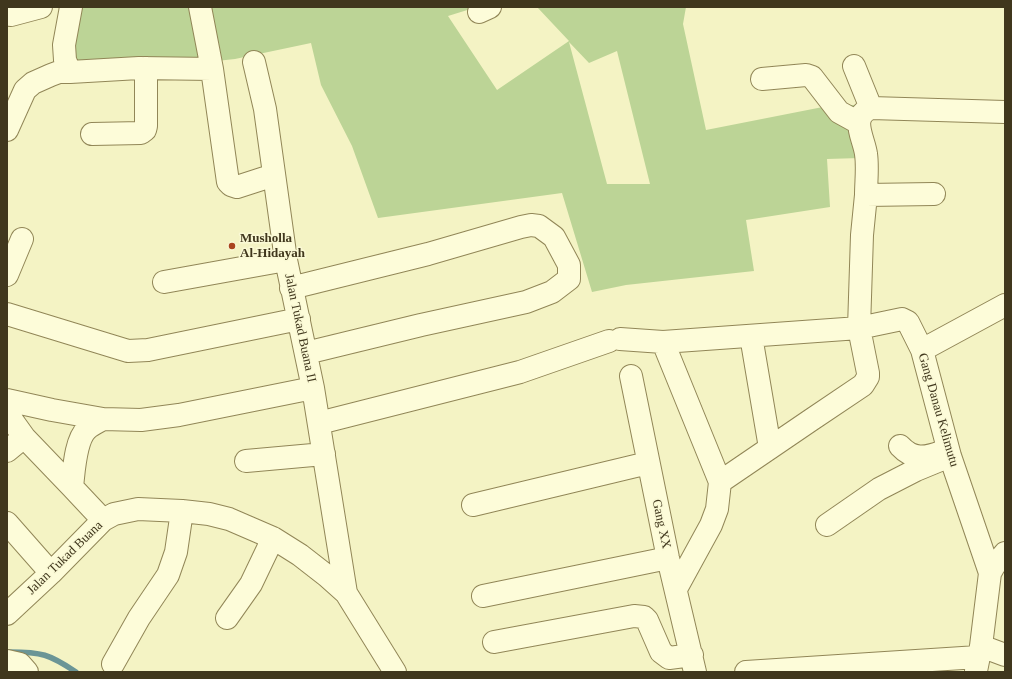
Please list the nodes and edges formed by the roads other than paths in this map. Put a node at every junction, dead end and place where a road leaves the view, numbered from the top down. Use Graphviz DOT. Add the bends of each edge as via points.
graph roads {
  1 [pos="41,7"];
  2 [pos="71,7"];
  3 [pos="200,7"];
  4 [pos="11,15"];
  5 [pos="254,62"];
  6 [pos="854,66"];
  7 [pos="146,68"];
  8 [pos="212,69"];
  9 [pos="70,72"];
  10 [pos="762,79"];
  11 [pos="1005,112"];
  12 [pos="865,116"];
  13 [pos="7,130"];
  14 [pos="92,134"];
  15 [pos="274,175"];
  16 [pos="934,194"];
  17 [pos="866,195"];
  18 [pos="22,239"];
  19 [pos="286,260"];
  20 [pos="7,275"];
  21 [pos="164,282"];
  22 [pos="291,288"];
  23 [pos="1005,305"];
  24 [pos="7,314"];
  25 [pos="299,319"];
  26 [pos="859,328"];
  27 [pos="751,336"];
  28 [pos="664,342"];
  29 [pos="922,350"];
  30 [pos="306,353"];
  31 [pos="631,376"];
  32 [pos="313,388"];
  33 [pos="7,400"];
  34 [pos="103,419"];
  35 [pos="319,423"];
  36 [pos="20,444"];
  37 [pos="900,446"];
  38 [pos="770,448"];
  39 [pos="950,452"];
  40 [pos="324,454"];
  41 [pos="246,461"];
  42 [pos="648,463"];
  43 [pos="720,482"];
  44 [pos="72,487"];
  45 [pos="472,505"];
  46 [pos="182,511"];
  47 [pos="103,520"];
  48 [pos="7,523"];
  49 [pos="827,525"];
  50 [pos="273,538"];
  51 [pos="1005,553"];
  52 [pos="668,558"];
  53 [pos="51,573"];
  54 [pos="990,573"];
  55 [pos="676,589"];
  56 [pos="346,593"];
  57 [pos="483,596"];
  58 [pos="7,614"];
  59 [pos="227,618"];
  60 [pos="494,642"];
  61 [pos="1005,655"];
  62 [pos="978,658"];
  63 [pos="7,661"];
  64 [pos="693,663"];
  65 [pos="113,664"];
  66 [pos="27,672"];
  67 [pos="395,672"];
  68 [pos="746,672"];
  1 -- 4 [label="street"];
  2 -- 9 [label="street" via="64,45 64,60"];
  3 -- 8 [label="street"];
  5 -- 15 [label="street, Jalan Tukad Buana II" via="265,109"];
  6 -- 12 [label="street"];
  7 -- 8 [label="street"];
  7 -- 9 [label="street"];
  7 -- 14 [label="street" via="145,130 141,133"];
  8 -- 15 [label="street" via="228,182 237,187"];
  9 -- 13 [label="street" via="51,74 33,82 25,90"];
  10 -- 12 [label="street" via="806,75 812,77 839,112"];
  11 -- 12 [label="street"];
  12 -- 17 [label="street" via="861,138 866,155"];
  15 -- 19 [label="street, Jalan Tukad Buana II"];
  16 -- 17 [label="street"];
  17 -- 26 [label="street"];
  18 -- 20 [label="street"];
  19 -- 21 [label="street"];
  19 -- 22 [label="street, Jalan Tukad Buana II"];
  22 -- 25 [label="street, Jalan Tukad Buana II"];
  22 -- 30 [label="street" via="531,225 540,226 554,237 569,265 569,279 552,292 526,302"];
  23 -- 29 [label="street"];
  24 -- 25 [label="street" via="128,351 148,350"];
  25 -- 30 [label="street, Jalan Tukad Buana II"];
  26 -- 27 [label="street, Gang Danau Kelimutu"];
  26 -- 29 [label="street, Gang Danau Kelimutu" via="902,319 908,322"];
  26 -- 38 [label="street" via="868,373 863,385"];
  27 -- 28 [label="street, Gang Danau Kelimutu"];
  27 -- 38 [label="street"];
  28 -- 35 [label="street, Gang Danau Kelimutu" via="614,340 520,372"];
  28 -- 43 [label="street"];
  29 -- 39 [label="street, Gang Danau Kelimutu"];
  30 -- 32 [label="street, Jalan Tukad Buana II"];
  31 -- 42 [label="street, Gang XX"];
  32 -- 34 [label="street" via="159,419"];
  32 -- 35 [label="street, Jalan Tukad Buana II"];
  33 -- 34 [label="street"];
  33 -- 36 [label="street" via="9,416"];
  34 -- 44 [label="street" via="87,428 81,437"];
  35 -- 40 [label="street, Jalan Tukad Buana II"];
  36 -- 44 [label="street"];
  37 -- 39 [label="street" via="914,455 927,457"];
  38 -- 43 [label="street"];
  39 -- 49 [label="street" via="879,489"];
  39 -- 54 [label="street, Gang Danau Kelimutu"];
  40 -- 41 [label="street"];
  40 -- 56 [label="street, Jalan Tukad Buana II"];
  42 -- 45 [label="street"];
  42 -- 52 [label="street, Gang XX"];
  43 -- 55 [label="street" via="717,509 711,525"];
  44 -- 47 [label="street"];
  46 -- 47 [label="street, Jalan Tukad Buana" via="138,509 114,514"];
  46 -- 50 [label="street, Jalan Tukad Buana" via="229,518"];
  46 -- 65 [label="street" via="176,552 168,575 139,618"];
  47 -- 53 [label="street, Jalan Tukad Buana"];
  48 -- 53 [label="street"];
  50 -- 56 [label="street, Jalan Tukad Buana" via="300,555"];
  50 -- 59 [label="street" via="251,584"];
  51 -- 54 [label="street"];
  52 -- 55 [label="street, Gang XX"];
  52 -- 57 [label="street"];
  53 -- 58 [label="street, Jalan Tukad Buana"];
  54 -- 62 [label="street"];
  55 -- 64 [label="street, Gang XX"];
  56 -- 67 [label="street, Jalan Tukad Buana"];
  60 -- 64 [label="street" via="634,616 644,617 648,620 661,652 669,658"];
  61 -- 62 [label="street"];
  62 -- 68 [label="street"];
  63 -- 66 [label="street" via="20,664"];
}
